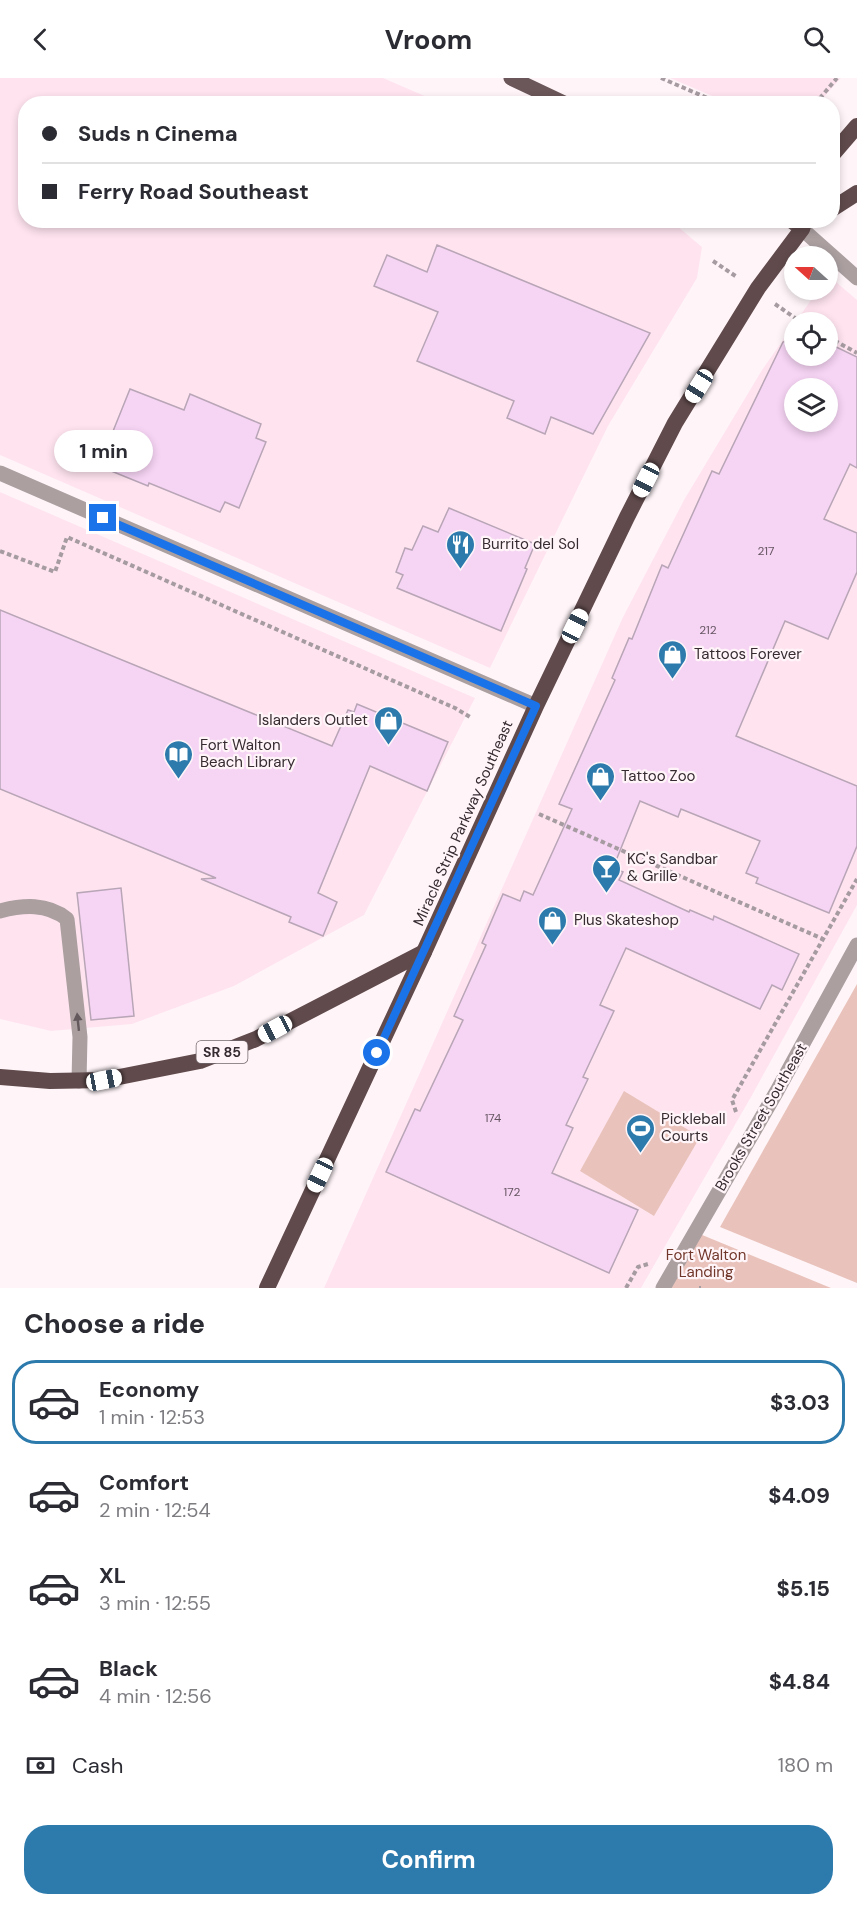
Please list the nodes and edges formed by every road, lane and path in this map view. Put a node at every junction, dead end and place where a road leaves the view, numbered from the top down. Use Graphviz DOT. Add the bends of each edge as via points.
graph roads {
  1 [pos="512,78"];
  2 [pos="661,78"];
  3 [pos="837,78"];
  4 [pos="549,96"];
  5 [pos="703,96"];
  6 [pos="822,96"];
  7 [pos="857,126"];
  8 [pos="840,146"];
  9 [pos="857,193"];
  10 [pos="840,204"];
  11 [pos="800,228"];
  12 [pos="808,228"];
  13 [pos="857,278"];
  14 [pos="838,343"];
  15 [pos="857,353"];
  16 [pos="0,473"];
  17 [pos="0,551"];
  18 [pos="536,706"];
  19 [pos="470,717"];
  20 [pos="539,814"];
  21 [pos="857,879"];
  22 [pos="0,911"];
  23 [pos="823,939"];
  24 [pos="857,945"];
  25 [pos="424,952"];
  26 [pos="0,1077"];
  27 [pos="79,1081"];
  28 [pos="737,1116"];
  29 [pos="654,1263"];
  30 [pos="267,1288"];
  31 [pos="626,1288"];
  32 [pos="663,1288"];
  1 -- 4 [label="main road"];
  2 -- 5 [label="path"];
  3 -- 6 [label="path"];
  7 -- 8 [label="highway"];
  9 -- 10 [label="highway"];
  11 -- 18 [label="highway, Miracle Strip Parkway Southeast" via="675,423"];
  12 -- 13 [label="street"];
  14 -- 15 [label="path"];
  16 -- 18 [label="street"];
  17 -- 19 [label="path" via="55,572 67,537"];
  18 -- 25 [label="highway, Miracle Strip Parkway Southeast"];
  20 -- 23 [label="path"];
  21 -- 23 [label="path"];
  27 -- 22 [label="street, one-way" via="80,1037 67,919 44,907 18,906"];
  23 -- 28 [label="path" via="732,1100"];
  24 -- 32 [label="street, Brooks Street Southeast"];
  25 -- 27 [label="highway, SR 85" via="256,1039 200,1061 104,1080"];
  25 -- 30 [label="highway, Miracle Strip Parkway Southeast"];
  26 -- 27 [label="highway, SR 85"];
  29 -- 31 [label="path" via="638,1267"];
}
